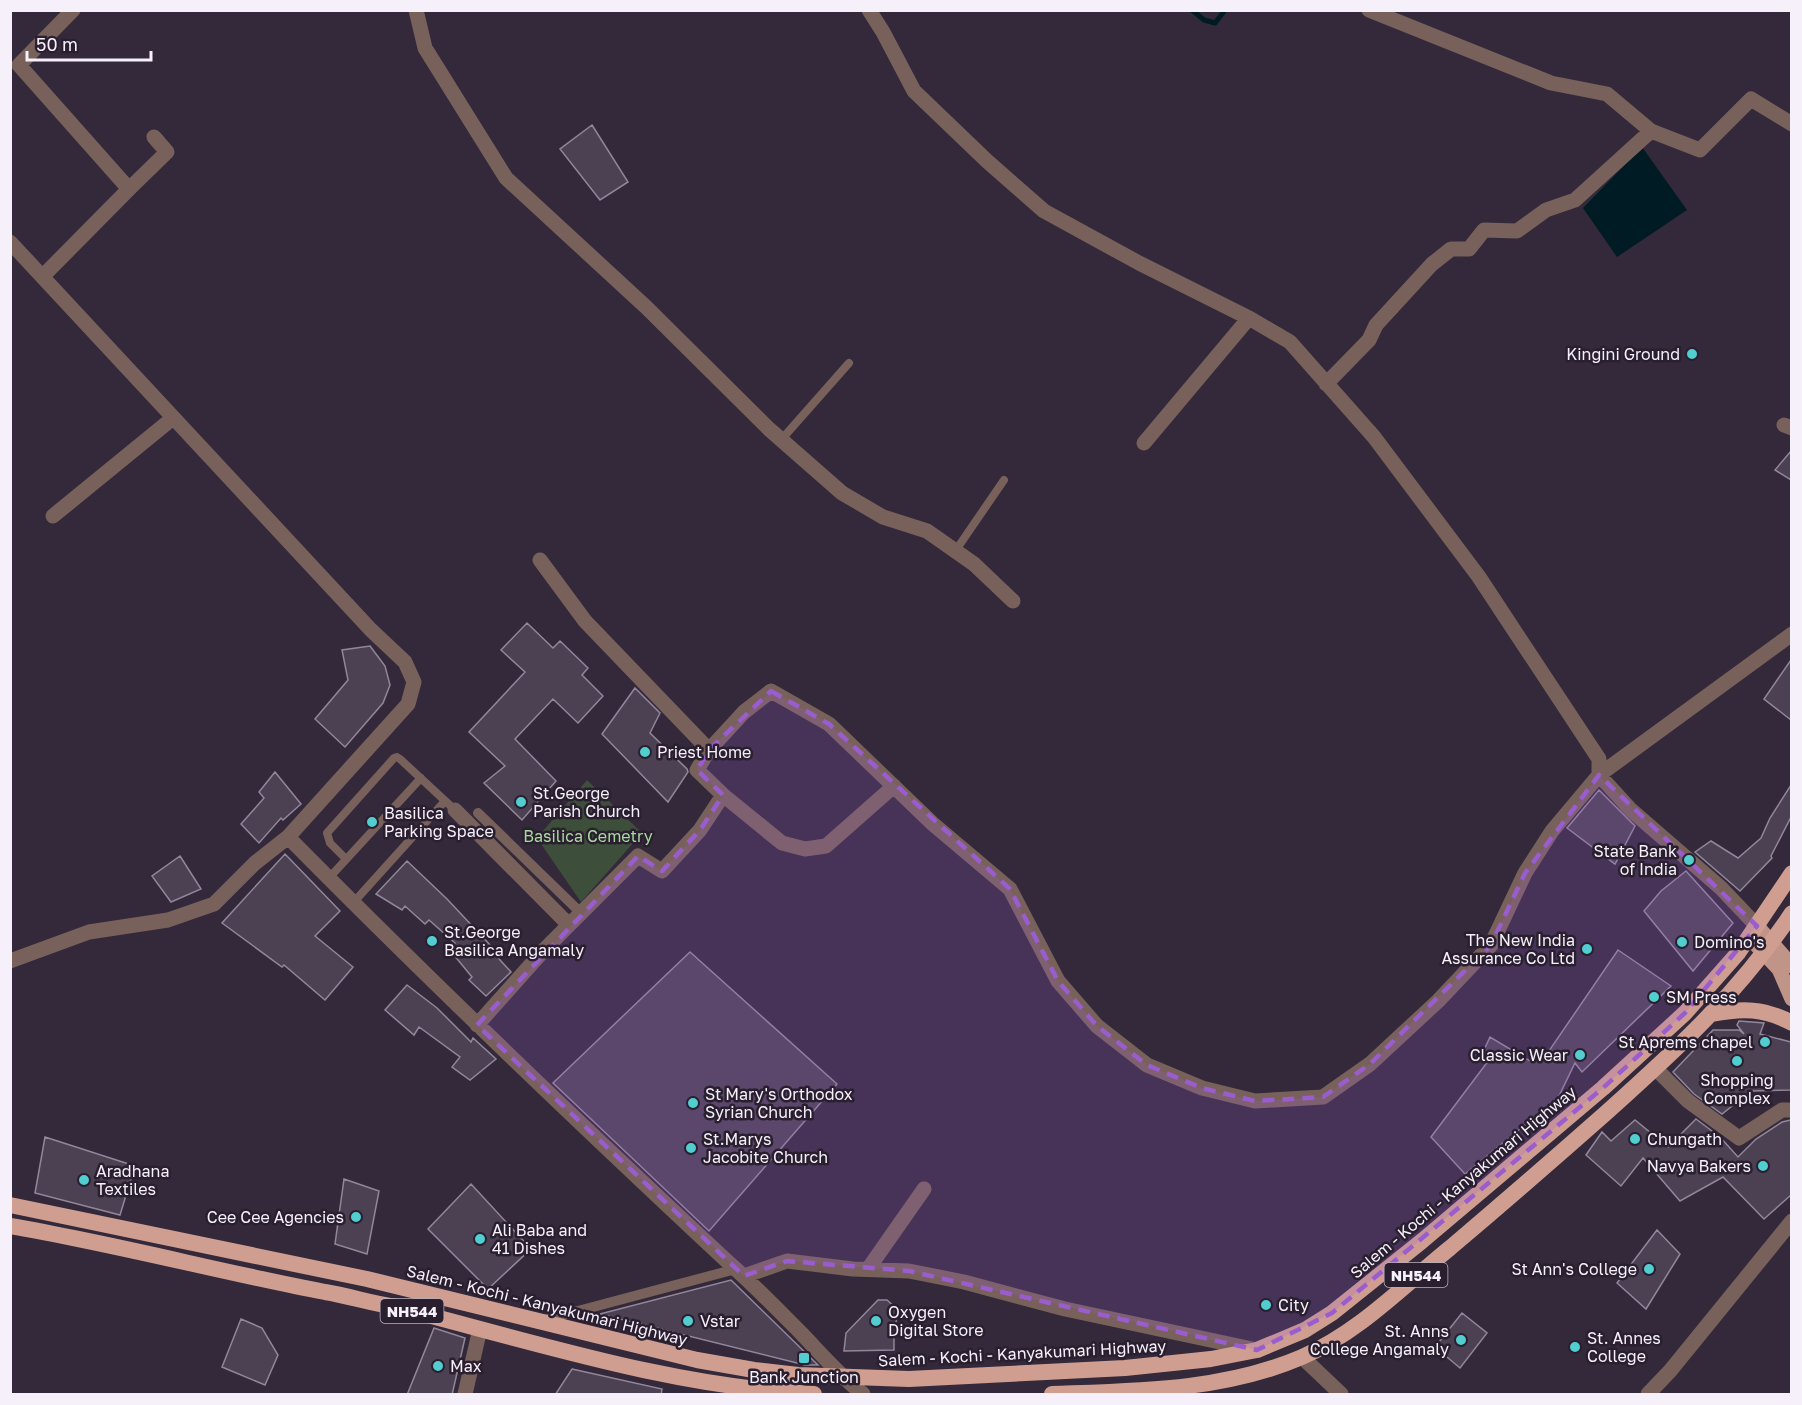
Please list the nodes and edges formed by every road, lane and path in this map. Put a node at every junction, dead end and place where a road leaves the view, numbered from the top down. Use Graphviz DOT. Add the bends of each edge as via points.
graph roads {
  1 [pos="73,10"];
  2 [pos="416,10"];
  3 [pos="869,10"];
  4 [pos="1369,10"];
  5 [pos="15,61"];
  6 [pos="1791,124"];
  7 [pos="1651,131"];
  8 [pos="154,137"];
  9 [pos="129,189"];
  10 [pos="10,242"];
  11 [pos="43,276"];
  12 [pos="1249,318"];
  13 [pos="849,363"];
  14 [pos="1326,384"];
  15 [pos="173,418"];
  16 [pos="781,440"];
  17 [pos="1144,443"];
  18 [pos="1004,480"];
  19 [pos="53,516"];
  20 [pos="956,550"];
  21 [pos="540,560"];
  22 [pos="1013,601"];
  23 [pos="1791,633"];
  24 [pos="709,750"];
  25 [pos="1599,775"];
  26 [pos="421,778"];
  27 [pos="894,786"];
  28 [pos="723,795"];
  29 [pos="450,806"];
  30 [pos="478,813"];
  31 [pos="288,837"];
  32 [pos="346,858"];
  33 [pos="1791,873"];
  34 [pos="329,878"];
  35 [pos="353,903"];
  36 [pos="581,913"];
  37 [pos="1791,913"];
  38 [pos="569,925"];
  39 [pos="1753,932"];
  40 [pos="1769,948"];
  41 [pos="10,961"];
  42 [pos="1791,966"];
  43 [pos="1791,999"];
  44 [pos="1712,1014"];
  45 [pos="1791,1023"];
  46 [pos="477,1025"];
  47 [pos="1655,1068"];
  48 [pos="1791,1110"];
  49 [pos="924,1189"];
  50 [pos="10,1204"];
  51 [pos="1791,1221"];
  52 [pos="10,1226"];
  53 [pos="868,1269"];
  54 [pos="740,1273"];
  55 [pos="538,1322"];
  56 [pos="480,1329"];
  57 [pos="1257,1350"];
  58 [pos="1302,1357"];
  59 [pos="840,1376"];
  60 [pos="465,1395"];
  61 [pos="814,1395"];
  62 [pos="863,1395"];
  63 [pos="1052,1395"];
  64 [pos="1341,1395"];
  65 [pos="1648,1395"];
  1 -- 5 [label="street"];
  2 -- 16 [label="street" via="425,48 506,178 646,307"];
  3 -- 12 [label="street" via="914,91 1044,211"];
  4 -- 7 [label="street" via="1551,83 1607,94"];
  5 -- 9 [label="street"];
  6 -- 7 [label="street" via="1751,99 1700,150"];
  7 -- 14 [label="street" via="1575,200 1546,210 1517,231 1484,230 1468,249 1450,249 1409,288 1376,324 1369,340"];
  8 -- 9 [label="street" via="166,153"];
  9 -- 11 [label="street"];
  10 -- 11 [label="street"];
  11 -- 15 [label="street"];
  12 -- 14 [label="street" via="1290,342"];
  12 -- 17 [label="street"];
  13 -- 16 [label="lane"];
  14 -- 25 [label="street" via="1374,437 1479,577 1599,759"];
  15 -- 19 [label="street"];
  15 -- 31 [label="street" via="405,662 414,682 408,704"];
  16 -- 20 [label="street" via="842,493 883,517 927,531"];
  18 -- 20 [label="lane"];
  20 -- 22 [label="street"];
  21 -- 24 [label="street" via="585,621"];
  23 -- 25 [label="street"];
  24 -- 27 [label="street" via="744,712 771,691 829,724"];
  24 -- 28 [label="street" via="697,770"];
  25 -- 27 [label="street" via="1552,831 1491,945 1438,1001 1370,1064 1323,1097 1255,1101 1202,1088 1147,1065 1097,1026 1058,981 1010,889"];
  25 -- 39 [label="street" via="1631,810 1721,888"];
  26 -- 29 [label="lane"];
  26 -- 32 [label="lane"];
  26 -- 32 [label="lane" via="394,758 327,833 330,843"];
  27 -- 28 [label="street" via="826,846 805,849 782,843"];
  28 -- 36 [label="street" via="700,830 662,871 638,856"];
  29 -- 35 [label="lane"];
  29 -- 38 [label="street"];
  30 -- 36 [label="street"];
  31 -- 34 [label="street"];
  31 -- 41 [label="street" via="214,904 168,920 89,932"];
  32 -- 34 [label="lane"];
  33 -- 39 [label="highway, Salem - Kochi - Kanyakumari Highway / NH544"];
  34 -- 35 [label="street"];
  35 -- 46 [label="street"];
  36 -- 38 [label="street"];
  37 -- 40 [label="highway, NH544"];
  38 -- 46 [label="street"];
  39 -- 40 [label="main road"];
  39 -- 57 [label="highway, Salem - Kochi - Kanyakumari Highway / NH544" via="1685,1013 1431,1234 1332,1313 1305,1330"];
  40 -- 42 [label="main road"];
  40 -- 43 [label="main road"];
  40 -- 44 [label="highway, NH544"];
  44 -- 45 [label="highway" via="1736,1009 1757,1011"];
  44 -- 47 [label="highway, NH544"];
  46 -- 54 [label="street"];
  47 -- 48 [label="street" via="1688,1101 1739,1138 1782,1110"];
  47 -- 58 [label="highway, NH544" via="1495,1210 1340,1338"];
  49 -- 53 [label="street"];
  50 -- 55 [label="highway, Salem - Kochi - Kanyakumari Highway / NH544" via="366,1279"];
  51 -- 65 [label="street"];
  52 -- 56 [label="highway, NH544" via="119,1246"];
  53 -- 54 [label="street" via="787,1261"];
  53 -- 57 [label="street" via="909,1271 964,1282 1065,1309"];
  54 -- 55 [label="street"];
  54 -- 59 [label="street"];
  55 -- 59 [label="highway, Salem - Kochi - Kanyakumari Highway / NH544" via="697,1360 798,1375"];
  56 -- 60 [label="street"];
  56 -- 61 [label="highway, NH544" via="670,1375"];
  57 -- 59 [label="highway, Salem - Kochi - Kanyakumari Highway / NH544" via="1125,1368 909,1379"];
  58 -- 63 [label="highway, NH544" via="1210,1384"];
  58 -- 64 [label="street"];
  59 -- 62 [label="street"];
}
